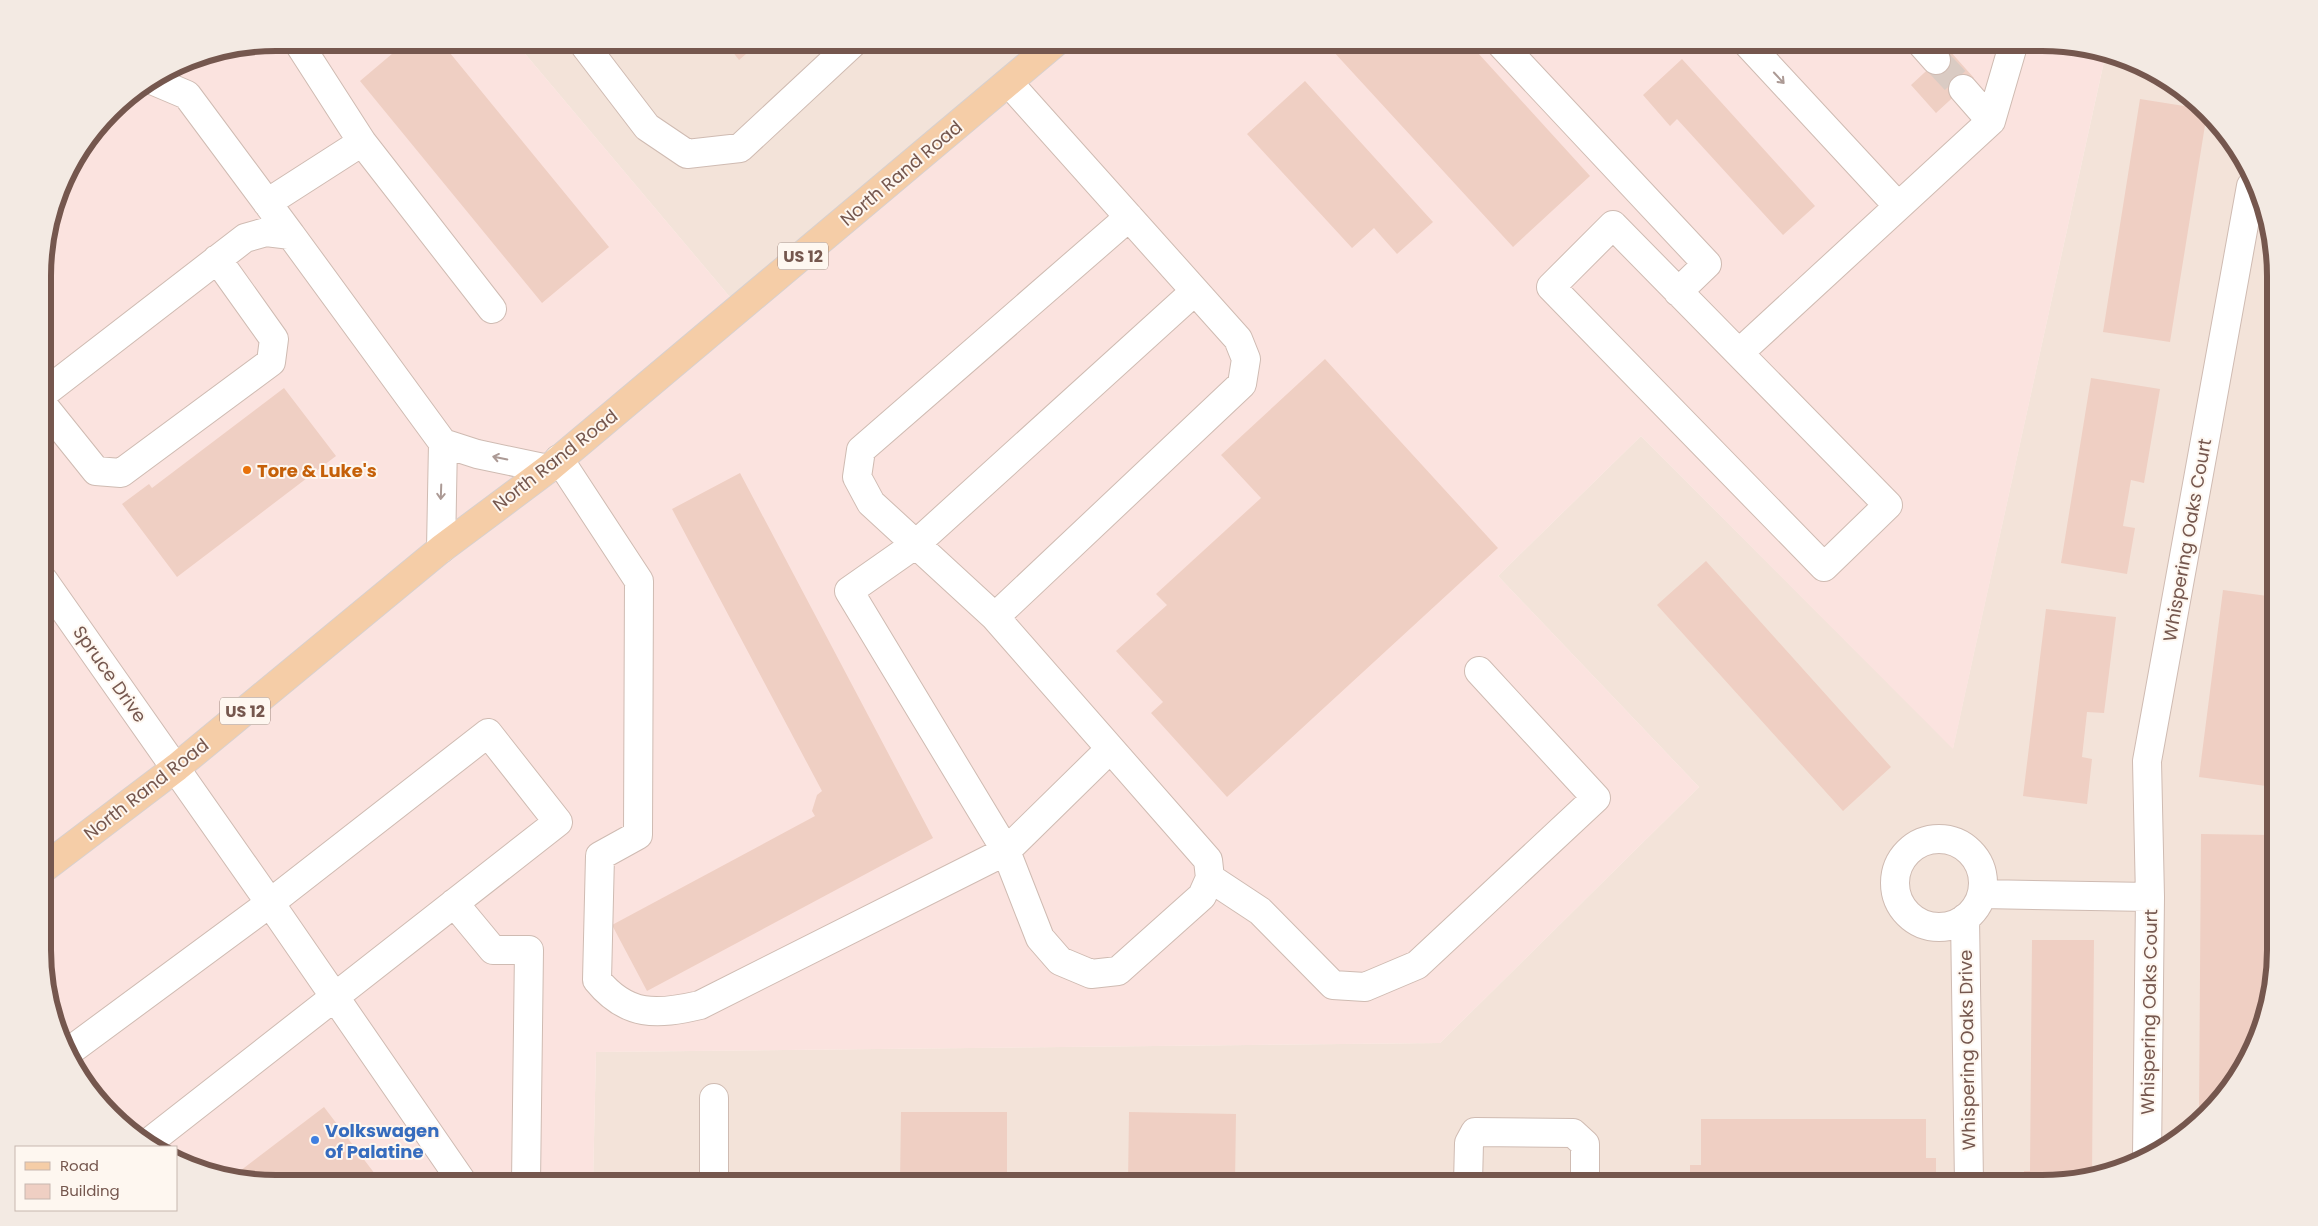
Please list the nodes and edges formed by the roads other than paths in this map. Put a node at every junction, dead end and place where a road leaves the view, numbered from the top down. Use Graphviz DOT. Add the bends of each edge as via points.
graph roads {
  1 [pos="304,51"];
  2 [pos="589,51"];
  3 [pos="844,51"];
  4 [pos="1045,51"];
  5 [pos="1507,51"];
  6 [pos="1754,51"];
  7 [pos="2011,51"];
  8 [pos="1008,83"];
  9 [pos="160,84"];
  10 [pos="1963,89"];
  11 [pos="1991,121"];
  12 [pos="362,142"];
  13 [pos="2250,191"];
  14 [pos="267,203"];
  15 [pos="1898,206"];
  16 [pos="1128,217"];
  17 [pos="291,236"];
  18 [pos="217,259"];
  19 [pos="1195,291"];
  20 [pos="1678,292"];
  21 [pos="492,309"];
  22 [pos="1739,354"];
  23 [pos="51,388"];
  24 [pos="51,415"];
  25 [pos="443,443"];
  26 [pos="554,464"];
  27 [pos="916,544"];
  28 [pos="441,549"];
  29 [pos="51,591"];
  30 [pos="995,617"];
  31 [pos="1479,671"];
  32 [pos="1110,749"];
  33 [pos="176,767"];
  34 [pos="1006,851"];
  35 [pos="51,863"];
  36 [pos="1210,878"];
  37 [pos="1982,894"];
  38 [pos="2150,897"];
  39 [pos="270,903"];
  40 [pos="454,903"];
  41 [pos="1965,918"];
  42 [pos="334,997"];
  43 [pos="74,1048"];
  44 [pos="714,1098"];
  45 [pos="154,1139"];
  46 [pos="2147,1149"];
  47 [pos="457,1175"];
  48 [pos="526,1175"];
  49 [pos="714,1175"];
  50 [pos="1468,1175"];
  51 [pos="1585,1175"];
  52 [pos="1969,1175"];
  1 -- 12 [label="street"];
  2 -- 3 [label="street" via="647,127 687,154 740,148"];
  4 -- 8 [label="main road, North Rand Road / US 12"];
  5 -- 20 [label="street" via="1707,264"];
  6 -- 15 [label="street, one-way"];
  7 -- 11 [label="street"];
  8 -- 16 [label="street"];
  8 -- 26 [label="main road, North Rand Road / US 12"];
  9 -- 14 [label="street" via="187,95"];
  10 -- 11 [label="street"];
  11 -- 15 [label="street"];
  12 -- 14 [label="street"];
  12 -- 21 [label="street"];
  13 -- 38 [label="street, Whispering Oaks Court" via="2147,761"];
  14 -- 17 [label="street"];
  15 -- 22 [label="street"];
  16 -- 19 [label="street"];
  16 -- 27 [label="street" via="862,450 857,477 871,503"];
  17 -- 18 [label="street" via="266,232 245,238"];
  17 -- 25 [label="street"];
  18 -- 23 [label="street"];
  18 -- 24 [label="street" via="274,339 271,362 121,473 96,471"];
  19 -- 27 [label="street"];
  19 -- 30 [label="street" via="1238,339 1246,359 1242,384"];
  20 -- 22 [label="street"];
  20 -- 22 [label="street" via="1613,225 1551,287 1824,567 1888,505"];
  26 -- 25 [label="street, one-way" via="477,454"];
  25 -- 28 [label="street, one-way"];
  26 -- 28 [label="main road, North Rand Road / US 12"];
  26 -- 34 [label="street" via="639,580 638,835 600,856 597,980 611,997 629,1007 670,1012 700,1004"];
  27 -- 30 [label="street"];
  27 -- 34 [label="street" via="849,591"];
  28 -- 33 [label="main road, North Rand Road / US 12"];
  29 -- 33 [label="street, Spruce Drive"];
  30 -- 32 [label="street"];
  31 -- 36 [label="street" via="1596,798 1417,966 1366,988 1333,985 1260,911"];
  32 -- 34 [label="street"];
  32 -- 36 [label="street" via="1208,860"];
  33 -- 35 [label="main road, North Rand Road / US 12"];
  33 -- 39 [label="street, Spruce Drive"];
  34 -- 36 [label="street" via="1040,938 1060,962 1090,974 1118,971 1202,896"];
  37 -- 38 [label="street, Whispering Oaks Court"];
  37 -- 41 [label="street"];
  37 -- 41 [label="street, Whispering Oaks Drive" via="1982,873 1977,859 1967,848 1953,841 1939,838 1924,841 1902,860 1896,887 1899,901 1907,913 1918,922 1932,926 1946,927"];
  38 -- 46 [label="street, Whispering Oaks Court"];
  39 -- 40 [label="street" via="488,733 558,822"];
  39 -- 42 [label="street, Spruce Drive"];
  39 -- 43 [label="street"];
  40 -- 42 [label="street"];
  40 -- 48 [label="street" via="493,950 529,950"];
  41 -- 52 [label="street, Whispering Oaks Drive"];
  42 -- 45 [label="street"];
  42 -- 47 [label="street, Spruce Drive"];
  44 -- 49 [label="street"];
  50 -- 51 [label="street" via="1469,1143 1475,1132 1573,1133 1585,1144"];
}
